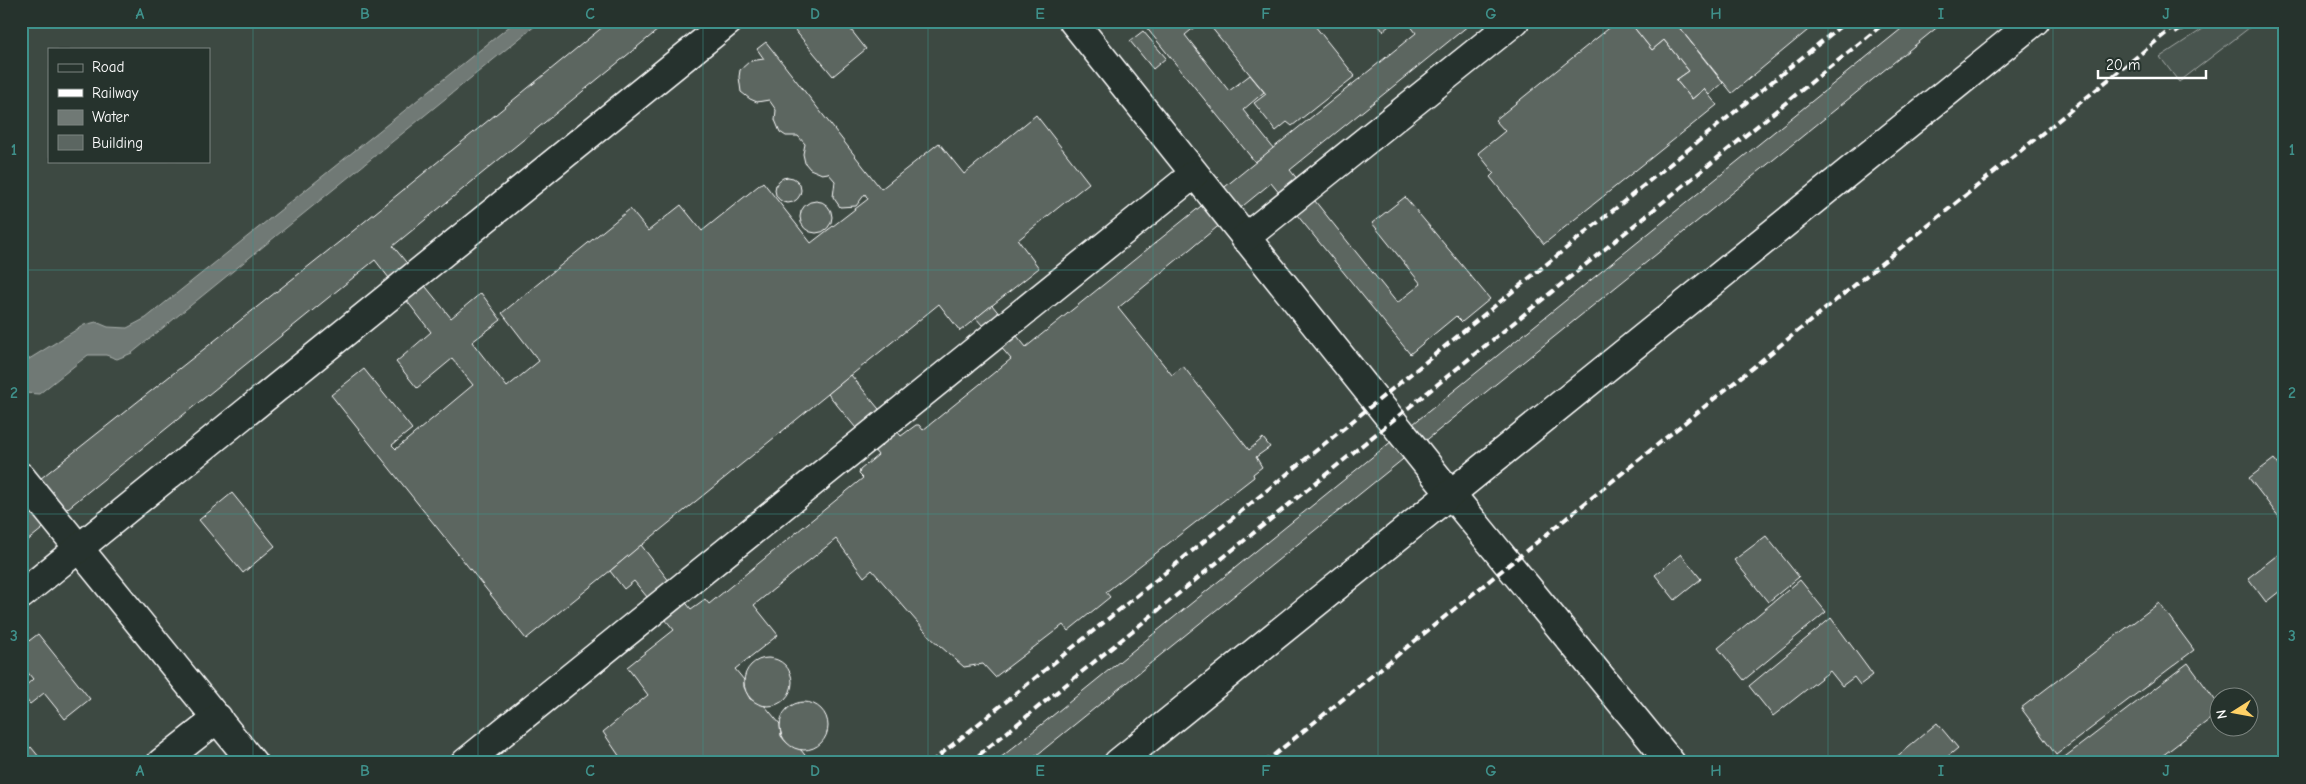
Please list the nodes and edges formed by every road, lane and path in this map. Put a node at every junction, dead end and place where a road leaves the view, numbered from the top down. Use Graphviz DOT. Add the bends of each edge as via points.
graph roads {
  1 [pos="729,21"];
  2 [pos="1073,21"];
  3 [pos="1515,21"];
  4 [pos="2035,21"];
  5 [pos="1194,174"];
  6 [pos="1245,238"];
  7 [pos="21,476"];
  8 [pos="1451,494"];
  9 [pos="80,547"];
  10 [pos="21,595"];
  11 [pos="218,718"];
  12 [pos="162,763"];
  13 [pos="254,763"];
  14 [pos="465,763"];
  15 [pos="1118,763"];
  16 [pos="1670,763"];
  1 -- 9 [label="lane"];
  2 -- 5 [label="lane"];
  3 -- 6 [label="lane"];
  4 -- 8 [label="lane"];
  5 -- 6 [label="lane"];
  5 -- 14 [label="lane"];
  6 -- 8 [label="lane"];
  7 -- 9 [label="lane"];
  8 -- 15 [label="lane"];
  8 -- 16 [label="lane"];
  9 -- 10 [label="lane"];
  9 -- 11 [label="lane"];
  11 -- 12 [label="lane"];
  11 -- 13 [label="lane"];
}
